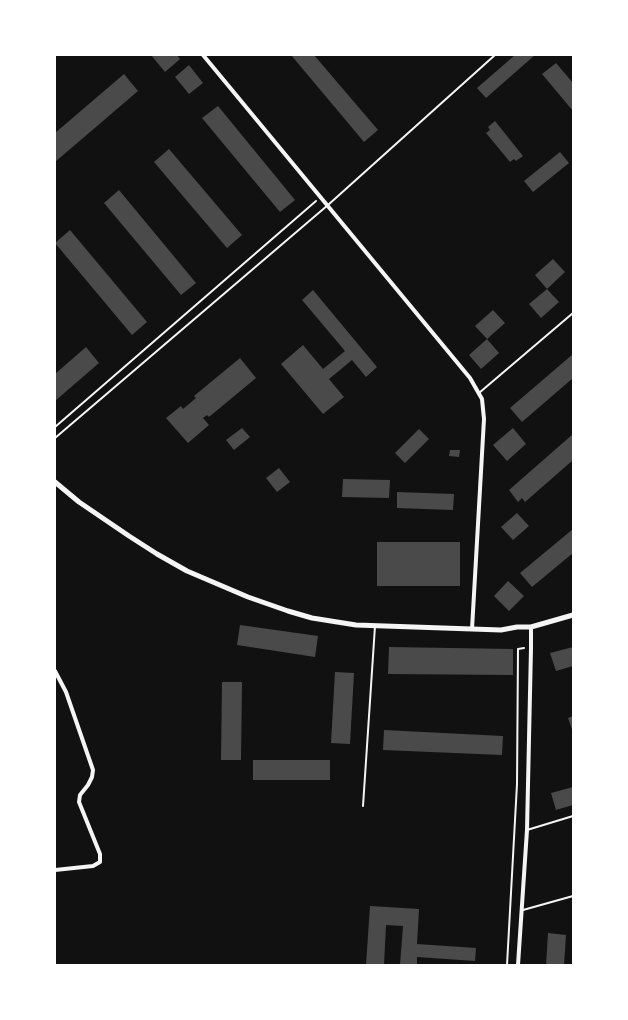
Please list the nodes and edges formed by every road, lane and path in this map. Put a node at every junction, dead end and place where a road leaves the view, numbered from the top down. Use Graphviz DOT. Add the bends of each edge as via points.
graph roads {
  1 [pos="203,55"];
  2 [pos="495,55"];
  3 [pos="321,197"];
  4 [pos="328,205"];
  5 [pos="573,313"];
  6 [pos="479,394"];
  7 [pos="55,427"];
  8 [pos="55,438"];
  9 [pos="55,482"];
  10 [pos="573,615"];
  11 [pos="375,626"];
  12 [pos="531,627"];
  13 [pos="472,629"];
  14 [pos="531,648"];
  15 [pos="55,672"];
  16 [pos="363,806"];
  17 [pos="573,816"];
  18 [pos="526,830"];
  19 [pos="55,870"];
  20 [pos="573,896"];
  21 [pos="521,911"];
  22 [pos="507,965"];
  23 [pos="518,965"];
  1 -- 3 [label="street"];
  2 -- 4 [label="lane"];
  3 -- 4 [label="street"];
  3 -- 7 [label="path"];
  4 -- 6 [label="street" via="470,378"];
  4 -- 8 [label="lane"];
  5 -- 6 [label="lane"];
  6 -- 13 [label="street" via="484,419"];
  9 -- 11 [label="street" via="129,536 187,571 268,605 312,618"];
  10 -- 12 [label="street"];
  11 -- 13 [label="street"];
  11 -- 16 [label="lane"];
  12 -- 13 [label="street"];
  12 -- 14 [label="street"];
  14 -- 18 [label="street"];
  14 -- 22 [label="path" via="518,649 517,784"];
  15 -- 19 [label="street" via="66,692 92,770 92,777 78,802 100,854 100,862 93,866"];
  17 -- 18 [label="lane"];
  18 -- 21 [label="street"];
  20 -- 21 [label="lane"];
  21 -- 23 [label="street"];
}
